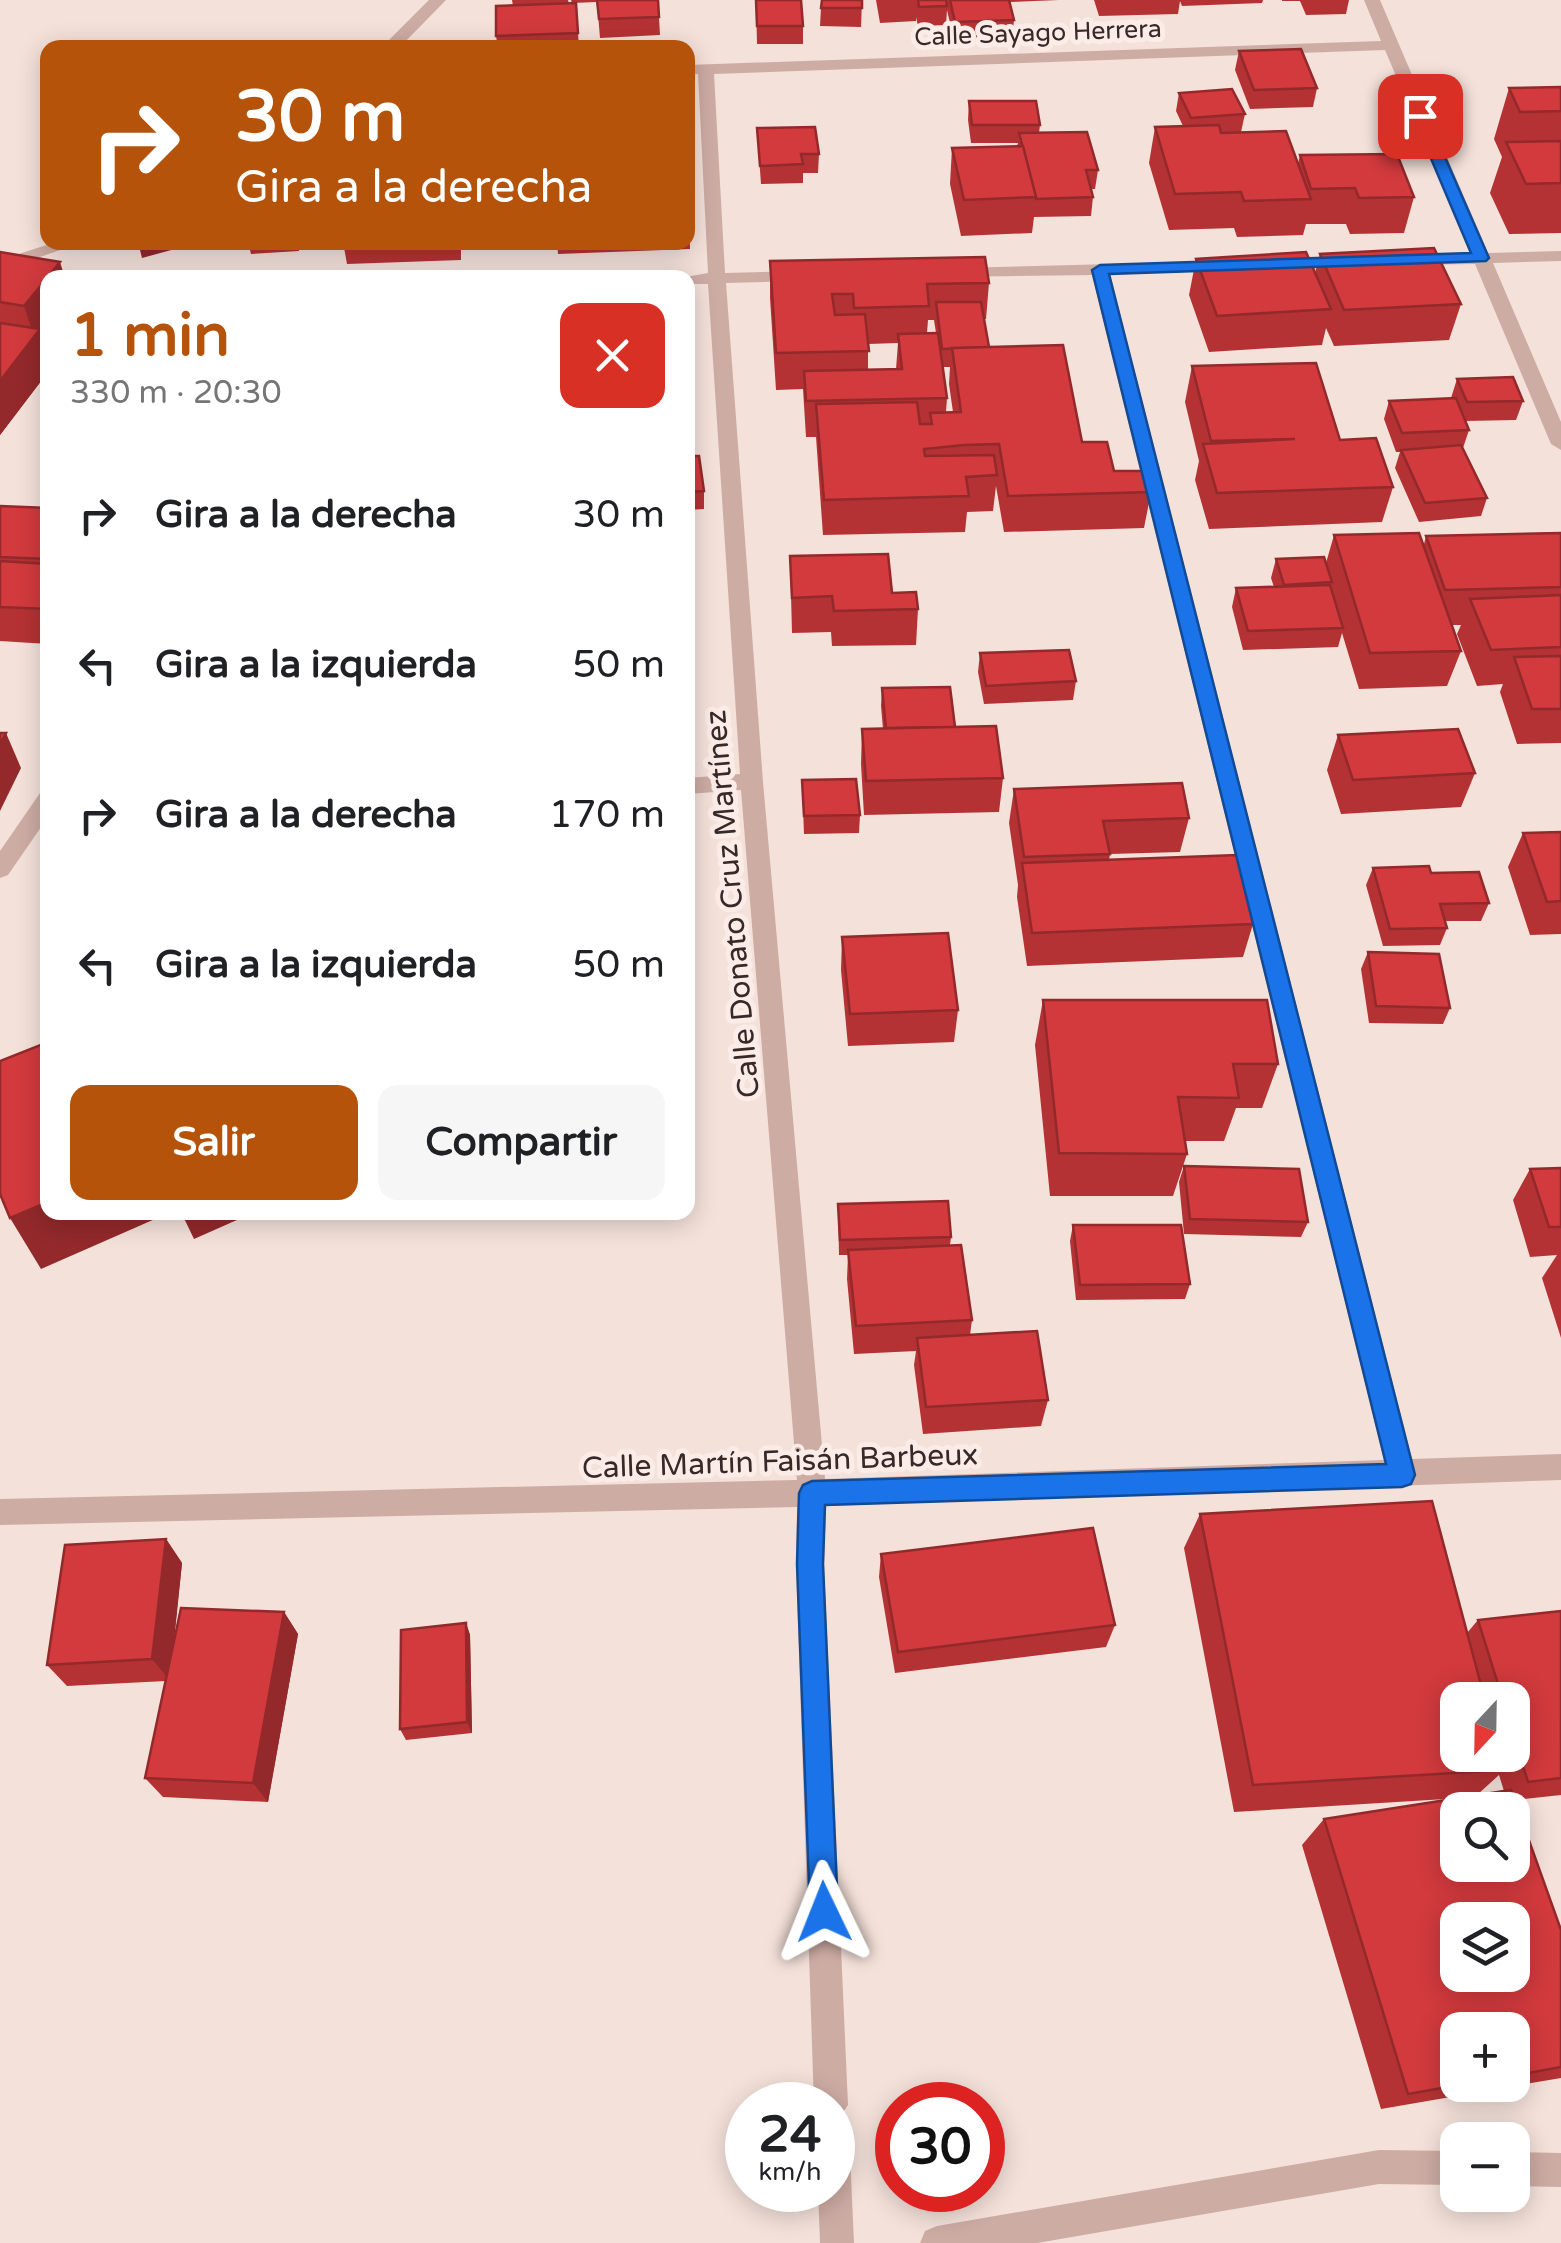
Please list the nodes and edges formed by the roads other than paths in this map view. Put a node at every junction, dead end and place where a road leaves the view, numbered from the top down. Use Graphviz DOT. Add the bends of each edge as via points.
graph roads {
  1 [pos="438,0"];
  2 [pos="1372,0"];
  3 [pos="397,40"];
  4 [pos="1390,45"];
  5 [pos="696,70"];
  6 [pos="50,250"];
  7 [pos="1561,256"];
  8 [pos="1481,258"];
  9 [pos="1386,261"];
  10 [pos="1252,265"];
  11 [pos="0,266"];
  12 [pos="1100,270"];
  13 [pos="927,273"];
  14 [pos="811,276"];
  15 [pos="715,278"];
  16 [pos="695,279"];
  17 [pos="1561,444"];
  18 [pos="751,781"];
  19 [pos="695,785"];
  20 [pos="40,810"];
  21 [pos="0,869"];
  22 [pos="1561,1467"];
  23 [pos="1402,1475"];
  24 [pos="812,1493"];
  25 [pos="0,1512"];
  26 [pos="831,2082"];
  27 [pos="1440,2168"];
  28 [pos="1530,2169"];
  29 [pos="1561,2170"];
  30 [pos="836,2212"];
  31 [pos="837,2243"];
  32 [pos="937,2243"];
  1 -- 3 [label="street"];
  2 -- 4 [label="street"];
  4 -- 5 [label="street, Calle Sayago Herrera"];
  4 -- 8 [label="street"];
  5 -- 15 [label="street, Calle Donato Cruz Martínez"];
  6 -- 11 [label="street"];
  7 -- 8 [label="street"];
  8 -- 9 [label="street"];
  8 -- 17 [label="street"];
  10 -- 12 [label="street"];
  12 -- 13 [label="street"];
  12 -- 23 [label="street"];
  14 -- 15 [label="street"];
  15 -- 16 [label="street"];
  15 -- 18 [label="street, Calle Donato Cruz Martínez"];
  18 -- 19 [label="street"];
  18 -- 24 [label="street, Calle Donato Cruz Martínez"];
  20 -- 21 [label="street"];
  22 -- 23 [label="street, Calle Martín Faisán Barbeux"];
  23 -- 24 [label="street, Calle Martín Faisán Barbeux"];
  24 -- 25 [label="street, Calle Martín Faisán Barbeux"];
  24 -- 26 [label="street, Calle Donato Cruz Martínez"];
  27 -- 32 [label="street" via="1379,2167"];
  28 -- 29 [label="street"];
  30 -- 31 [label="street"];
}
